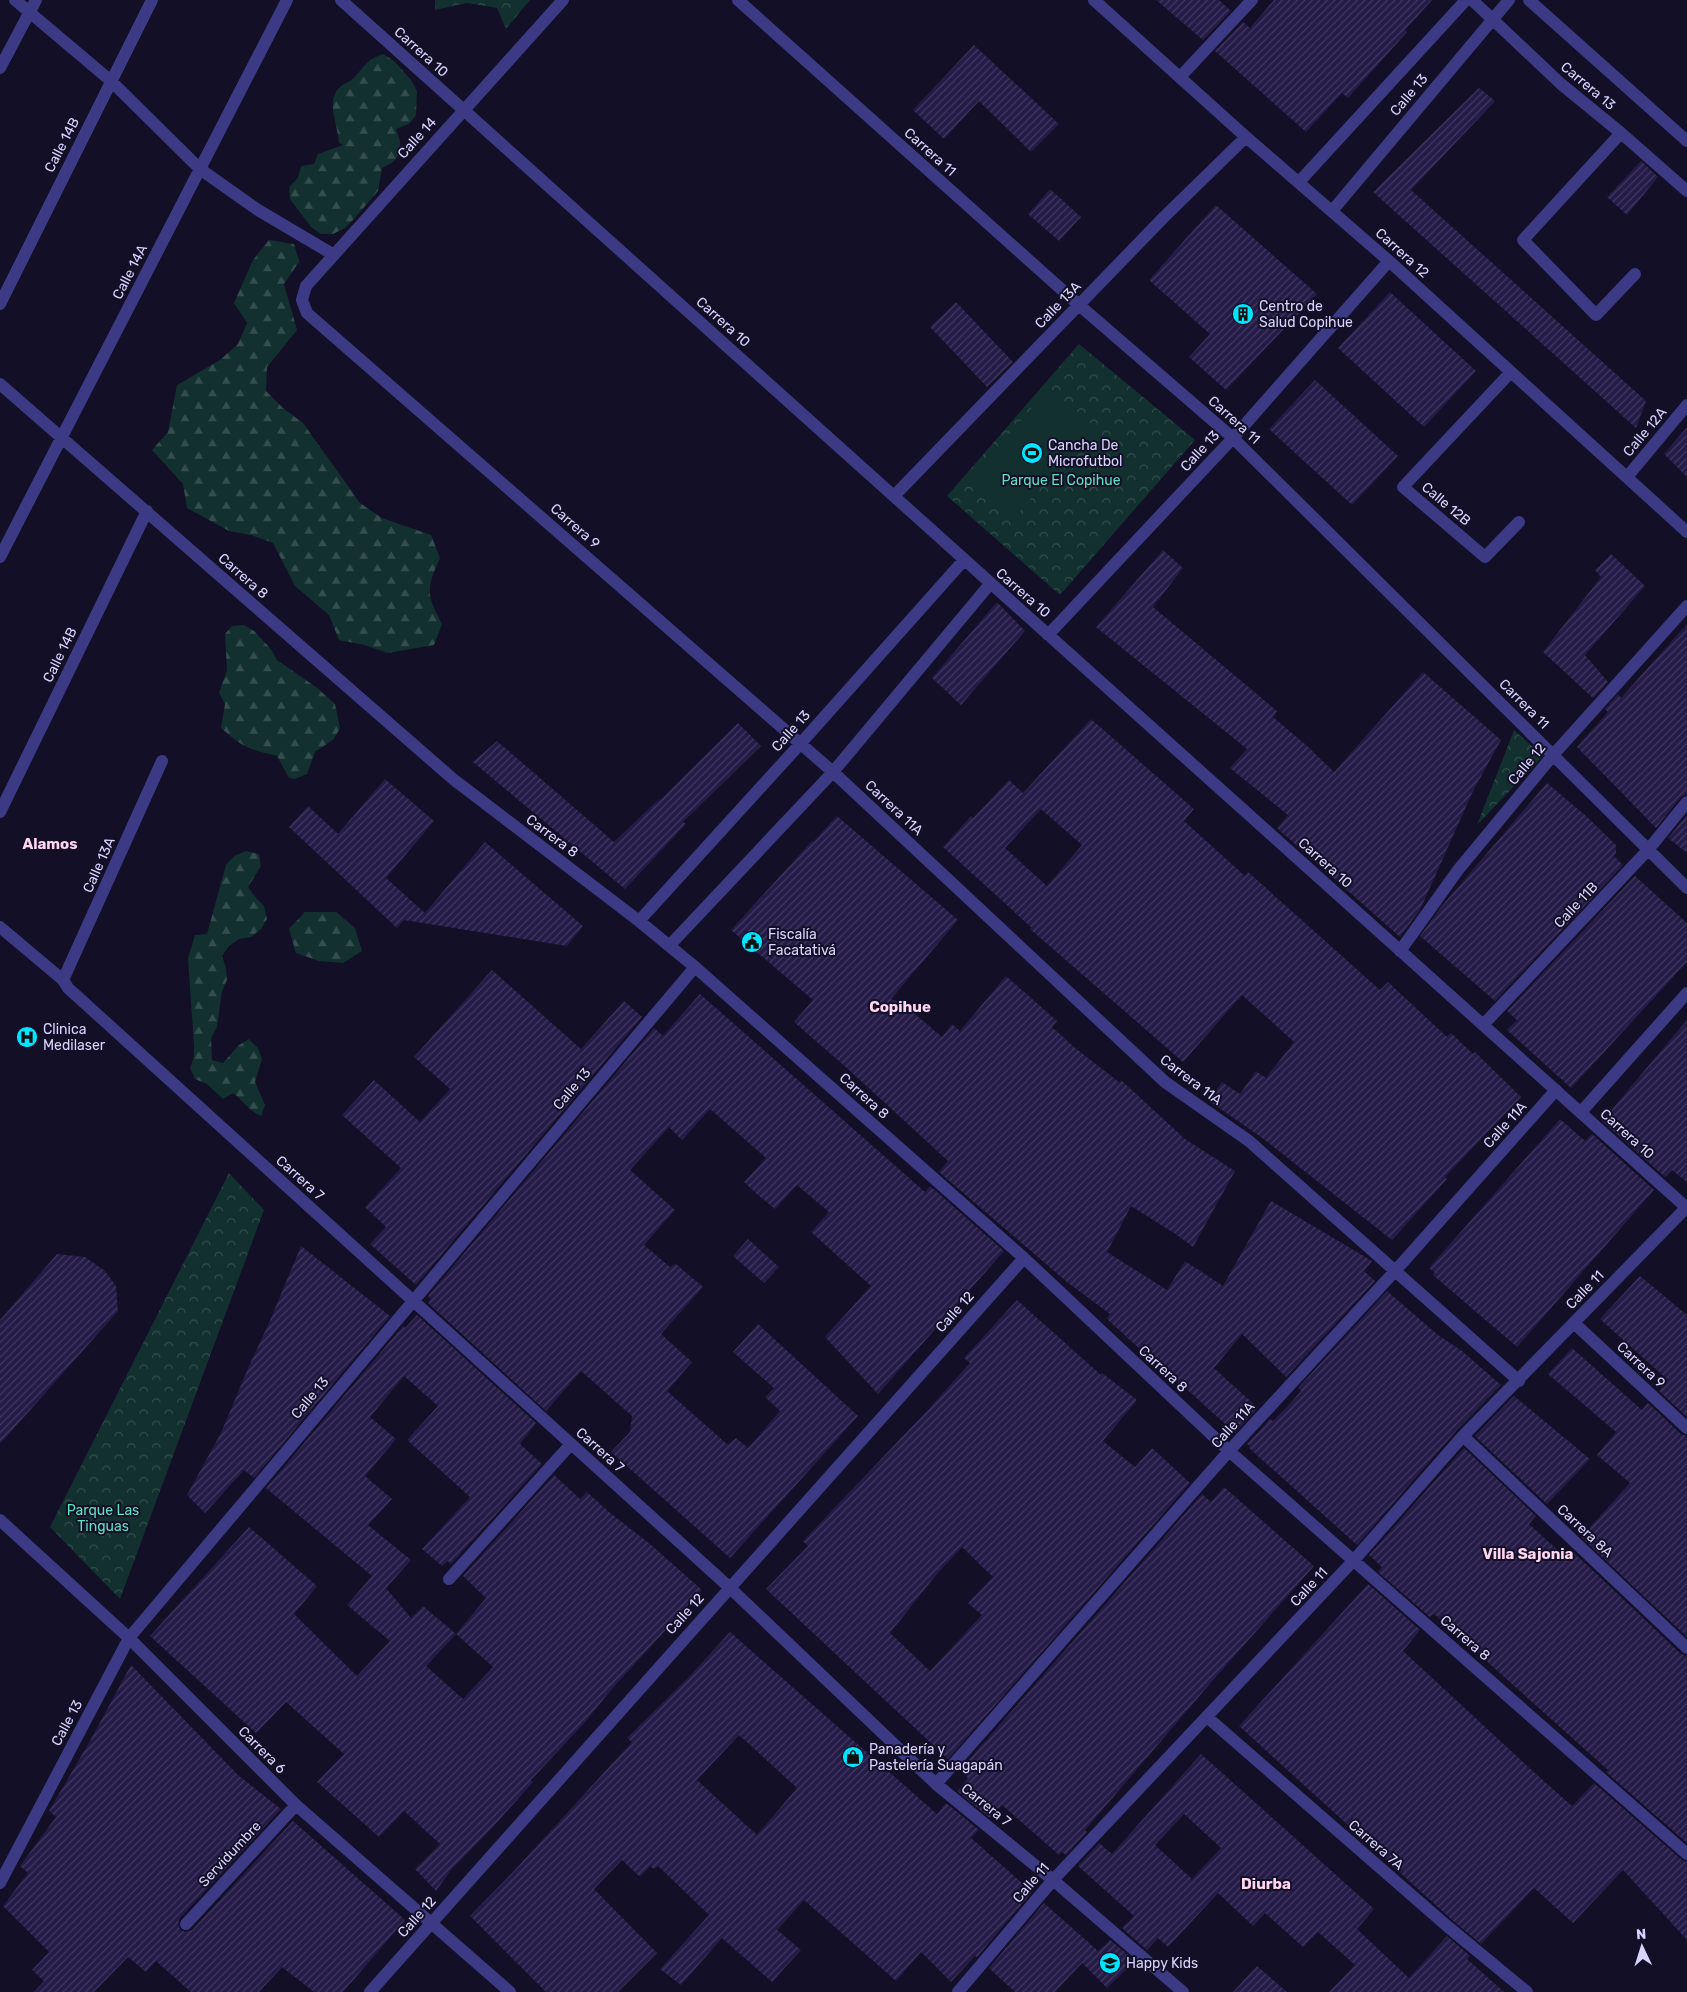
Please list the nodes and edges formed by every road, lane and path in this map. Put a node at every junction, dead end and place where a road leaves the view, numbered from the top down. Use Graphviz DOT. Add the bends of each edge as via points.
graph roads {
  1 [pos="15,0"];
  2 [pos="36,0"];
  3 [pos="152,0"];
  4 [pos="287,0"];
  5 [pos="341,0"];
  6 [pos="563,0"];
  7 [pos="738,0"];
  8 [pos="1094,0"];
  9 [pos="1252,0"];
  10 [pos="1466,0"];
  11 [pos="1472,0"];
  12 [pos="1510,0"];
  13 [pos="1529,0"];
  14 [pos="30,12"];
  15 [pos="1492,20"];
  16 [pos="0,68"];
  17 [pos="1180,77"];
  18 [pos="111,81"];
  19 [pos="463,110"];
  20 [pos="1621,133"];
  21 [pos="1246,137"];
  22 [pos="1687,141"];
  23 [pos="200,169"];
  24 [pos="1300,182"];
  25 [pos="1687,191"];
  26 [pos="1332,211"];
  27 [pos="334,255"];
  28 [pos="1389,261"];
  29 [pos="1635,274"];
  30 [pos="302,300"];
  31 [pos="0,304"];
  32 [pos="1079,305"];
  33 [pos="1511,372"];
  34 [pos="0,384"];
  35 [pos="1687,406"];
  36 [pos="62,437"];
  37 [pos="1233,438"];
  38 [pos="1627,477"];
  39 [pos="894,496"];
  40 [pos="146,512"];
  41 [pos="1519,522"];
  42 [pos="1687,532"];
  43 [pos="0,557"];
  44 [pos="964,560"];
  45 [pos="990,584"];
  46 [pos="1687,606"];
  47 [pos="1048,635"];
  48 [pos="801,743"];
  49 [pos="1554,754"];
  50 [pos="162,762"];
  51 [pos="833,772"];
  52 [pos="1687,802"];
  53 [pos="0,812"];
  54 [pos="1648,850"];
  55 [pos="1687,888"];
  56 [pos="639,921"];
  57 [pos="0,927"];
  58 [pos="670,945"];
  59 [pos="1400,951"];
  60 [pos="695,966"];
  61 [pos="63,980"];
  62 [pos="1687,993"];
  63 [pos="1483,1025"];
  64 [pos="1556,1090"];
  65 [pos="1580,1112"];
  66 [pos="1687,1207"];
  67 [pos="1024,1258"];
  68 [pos="1396,1270"];
  69 [pos="412,1300"];
  70 [pos="1574,1323"];
  71 [pos="1518,1381"];
  72 [pos="1687,1428"];
  73 [pos="1463,1436"];
  74 [pos="571,1444"];
  75 [pos="1229,1451"];
  76 [pos="0,1520"];
  77 [pos="1354,1560"];
  78 [pos="449,1579"];
  79 [pos="729,1587"];
  80 [pos="129,1638"];
  81 [pos="1687,1648"];
  82 [pos="1207,1718"];
  83 [pos="936,1784"];
  84 [pos="296,1805"];
  85 [pos="1687,1854"];
  86 [pos="1053,1880"];
  87 [pos="0,1883"];
  88 [pos="432,1923"];
  89 [pos="186,1924"];
  90 [pos="370,1992"];
  91 [pos="510,1992"];
  92 [pos="958,1992"];
  93 [pos="1183,1992"];
  94 [pos="1527,1992"];
  1 -- 14 [label="street"];
  2 -- 14 [label="street"];
  3 -- 18 [label="street, Calle 14B"];
  4 -- 23 [label="street, Calle 14A"];
  5 -- 19 [label="street, Carrera 10"];
  6 -- 19 [label="street, Calle 14"];
  7 -- 32 [label="street, Carrera 11"];
  8 -- 17 [label="street, Carrera 12"];
  9 -- 17 [label="street"];
  10 -- 24 [label="street, Calle 13"];
  11 -- 15 [label="street, Carrera 13"];
  12 -- 15 [label="street, Calle 13"];
  13 -- 22 [label="street, Carrera 13"];
  14 -- 16 [label="street"];
  14 -- 18 [label="street"];
  15 -- 20 [label="street, Carrera 13" via="1561,84"];
  15 -- 26 [label="street, Calle 13"];
  17 -- 21 [label="street, Carrera 12"];
  18 -- 23 [label="street"];
  18 -- 31 [label="street, Calle 14B"];
  19 -- 27 [label="street, Calle 14"];
  19 -- 39 [label="street, Carrera 10"];
  20 -- 25 [label="street, Carrera 13"];
  20 -- 29 [label="street" via="1523,240 1596,315"];
  21 -- 24 [label="street, Carrera 12"];
  21 -- 32 [label="street, Calle 13A"];
  23 -- 27 [label="street" via="258,210"];
  23 -- 36 [label="street, Calle 14A"];
  24 -- 26 [label="street, Carrera 12"];
  26 -- 28 [label="street, Carrera 12"];
  27 -- 30 [label="street, Calle 14" via="306,286"];
  28 -- 33 [label="street, Carrera 12"];
  28 -- 37 [label="street, Calle 13"];
  30 -- 48 [label="street, Carrera 9" via="307,313"];
  32 -- 37 [label="street, Carrera 11"];
  32 -- 39 [label="street, Calle 13A"];
  33 -- 38 [label="street, Carrera 12"];
  33 -- 41 [label="street, Calle 12B" via="1403,487 1484,557"];
  34 -- 36 [label="street, Carrera 8"];
  35 -- 38 [label="street, Calle 12A"];
  36 -- 40 [label="street, Carrera 8"];
  36 -- 43 [label="street, Calle 14A"];
  37 -- 47 [label="street, Calle 13"];
  37 -- 49 [label="street, Carrera 11"];
  38 -- 42 [label="street, Carrera 12"];
  39 -- 44 [label="street, Carrera 10"];
  40 -- 53 [label="street, Calle 14B"];
  40 -- 56 [label="street, Carrera 8" via="453,779"];
  44 -- 45 [label="street, Carrera 10"];
  44 -- 48 [label="street, Calle 13"];
  45 -- 47 [label="street, Carrera 10"];
  45 -- 51 [label="street"];
  46 -- 49 [label="street, Calle 12"];
  47 -- 59 [label="street, Carrera 10"];
  48 -- 51 [label="street, Carrera 9"];
  48 -- 56 [label="street, Calle 13"];
  49 -- 54 [label="street, Carrera 11"];
  49 -- 59 [label="street, Calle 12" via="1458,870"];
  50 -- 61 [label="street, Calle 13A"];
  51 -- 58 [label="street"];
  51 -- 68 [label="street, Carrera 11A" via="1165,1082 1250,1140"];
  52 -- 54 [label="street, Calle 11B"];
  54 -- 55 [label="street, Carrera 11"];
  54 -- 63 [label="street, Calle 11B"];
  56 -- 58 [label="street, Carrera 8"];
  57 -- 61 [label="street, Carrera 7"];
  58 -- 60 [label="street, Carrera 8"];
  59 -- 63 [label="street, Carrera 10"];
  60 -- 67 [label="street, Carrera 8"];
  60 -- 69 [label="street, Calle 13"];
  61 -- 69 [label="street, Carrera 7" via="68,988"];
  62 -- 65 [label="street"];
  63 -- 64 [label="street, Carrera 10"];
  64 -- 65 [label="street, Carrera 10"];
  64 -- 68 [label="street, Calle 11A"];
  65 -- 66 [label="street, Carrera 10"];
  66 -- 70 [label="street, Calle 11"];
  67 -- 75 [label="street, Carrera 8"];
  67 -- 79 [label="street, Calle 12"];
  68 -- 71 [label="street, Carrera 11A"];
  68 -- 75 [label="street, Calle 11A"];
  69 -- 74 [label="street, Carrera 7"];
  69 -- 80 [label="street, Calle 13"];
  70 -- 71 [label="street, Calle 11"];
  70 -- 72 [label="street, Carrera 9"];
  71 -- 73 [label="street, Calle 11"];
  73 -- 77 [label="street, Calle 11"];
  73 -- 81 [label="street, Carrera 8A"];
  74 -- 78 [label="street"];
  74 -- 79 [label="street, Carrera 7"];
  75 -- 77 [label="street, Carrera 8"];
  75 -- 83 [label="street, Calle 11A"];
  76 -- 80 [label="street, Carrera 6"];
  77 -- 82 [label="street, Calle 11"];
  77 -- 85 [label="street, Carrera 8"];
  79 -- 83 [label="street, Carrera 7"];
  79 -- 88 [label="street, Calle 12"];
  80 -- 84 [label="street, Carrera 6"];
  80 -- 87 [label="street, Calle 13"];
  82 -- 86 [label="street, Calle 11"];
  82 -- 94 [label="street, Carrera 7A"];
  83 -- 86 [label="street, Carrera 7"];
  84 -- 88 [label="street, Carrera 6"];
  84 -- 89 [label="street, Servidumbre"];
  86 -- 92 [label="street, Calle 11"];
  86 -- 93 [label="street, Carrera 7"];
  88 -- 90 [label="street, Calle 12"];
  88 -- 91 [label="street, Carrera 6"];
}
